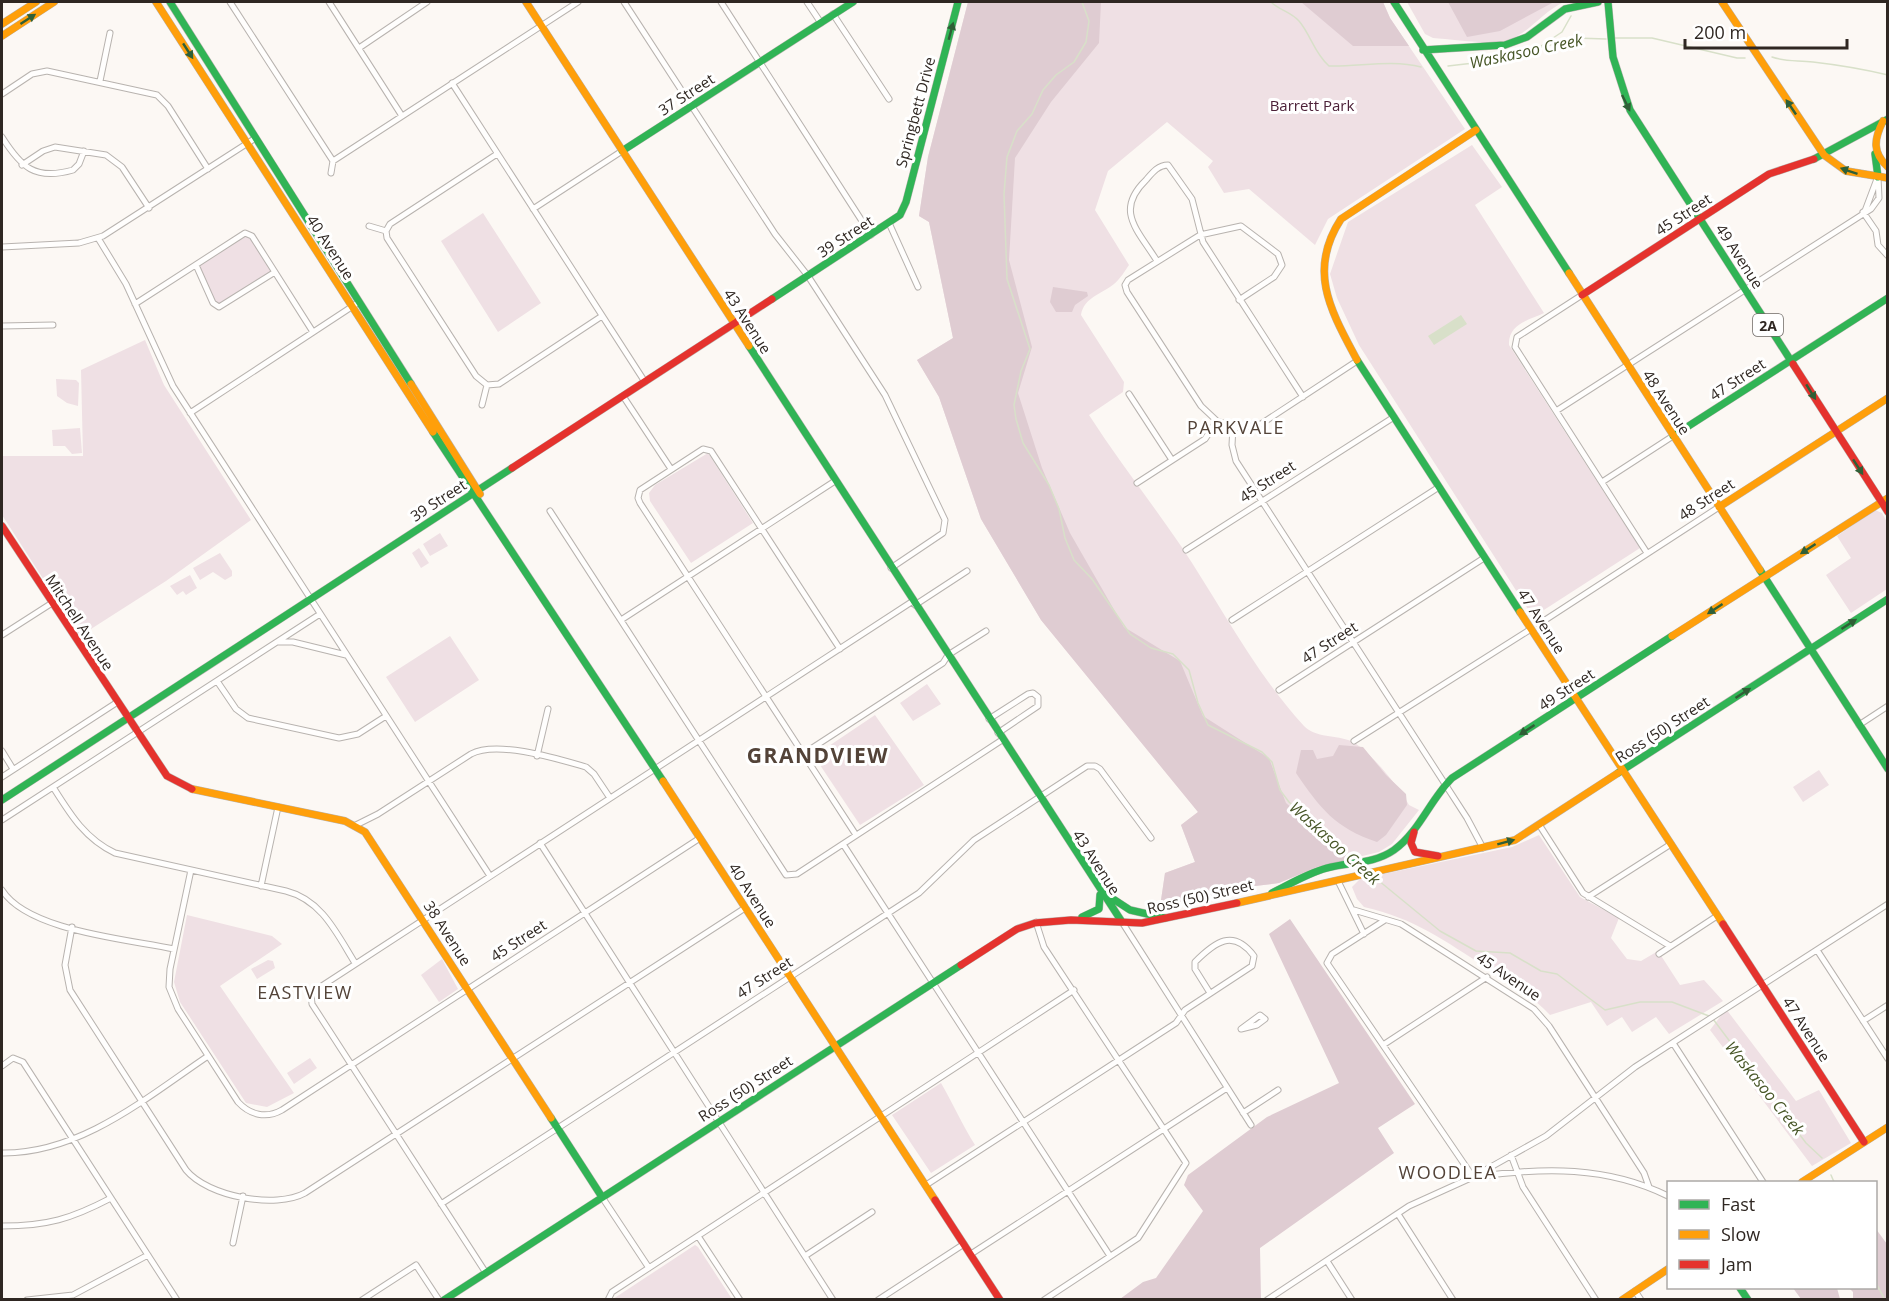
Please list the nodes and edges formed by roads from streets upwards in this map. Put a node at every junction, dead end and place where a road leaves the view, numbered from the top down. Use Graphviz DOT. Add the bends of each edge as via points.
graph roads {
  1 [pos="36,2"];
  2 [pos="54,2"];
  3 [pos="156,2"];
  4 [pos="170,2"];
  5 [pos="230,2"];
  6 [pos="329,2"];
  7 [pos="427,2"];
  8 [pos="526,2"];
  9 [pos="578,2"];
  10 [pos="624,2"];
  11 [pos="721,2"];
  12 [pos="807,2"];
  13 [pos="853,2"];
  14 [pos="958,2"];
  15 [pos="1394,2"];
  16 [pos="1598,2"];
  17 [pos="1608,2"];
  18 [pos="1722,2"];
  19 [pos="833,14"];
  20 [pos="821,23"];
  21 [pos="2,24"];
  22 [pos="541,25"];
  23 [pos="110,33"];
  24 [pos="2,36"];
  25 [pos="359,48"];
  26 [pos="1423,50"];
  27 [pos="760,62"];
  28 [pos="100,81"];
  29 [pos="452,83"];
  30 [pos="2,94"];
  31 [pos="889,99"];
  32 [pos="692,106"];
  33 [pos="402,116"];
  34 [pos="1885,120"];
  35 [pos="1476,130"];
  36 [pos="2,137"];
  37 [pos="251,141"];
  38 [pos="84,151"];
  39 [pos="622,151"];
  40 [pos="1875,152"];
  41 [pos="498,154"];
  42 [pos="1824,155"];
  43 [pos="333,161"];
  44 [pos="21,165"];
  45 [pos="1887,168"];
  46 [pos="208,169"];
  47 [pos="330,173"];
  48 [pos="1878,177"];
  49 [pos="1887,178"];
  50 [pos="149,208"];
  51 [pos="533,209"];
  52 [pos="1864,212"];
  53 [pos="1699,219"];
  54 [pos="889,224"];
  55 [pos="369,226"];
  56 [pos="386,231"];
  57 [pos="871,235"];
  58 [pos="1200,235"];
  59 [pos="98,238"];
  60 [pos="2,247"];
  61 [pos="1887,256"];
  62 [pos="1157,261"];
  63 [pos="196,265"];
  64 [pos="275,272"];
  65 [pos="808,276"];
  66 [pos="918,286"];
  67 [pos="1745,289"];
  68 [pos="1582,295"];
  69 [pos="1887,298"];
  70 [pos="1239,300"];
  71 [pos="135,304"];
  72 [pos="356,304"];
  73 [pos="603,316"];
  74 [pos="734,324"];
  75 [pos="53,325"];
  76 [pos="2,326"];
  77 [pos="313,332"];
  78 [pos="1791,360"];
  79 [pos="1357,361"];
  80 [pos="1627,365"];
  81 [pos="645,382"];
  82 [pos="487,385"];
  83 [pos="1130,394"];
  84 [pos="624,396"];
  85 [pos="1303,397"];
  86 [pos="1887,398"];
  87 [pos="482,405"];
  88 [pos="1556,411"];
  89 [pos="190,413"];
  90 [pos="1394,417"];
  91 [pos="1217,421"];
  92 [pos="1233,428"];
  93 [pos="1836,431"];
  94 [pos="1673,436"];
  95 [pos="1172,460"];
  96 [pos="671,470"];
  97 [pos="835,481"];
  98 [pos="1602,482"];
  99 [pos="1137,483"];
  100 [pos="1439,487"];
  101 [pos="476,491"];
  102 [pos="1884,500"];
  103 [pos="1262,501"];
  104 [pos="1719,507"];
  105 [pos="550,511"];
  106 [pos="1887,512"];
  107 [pos="2,526"];
  108 [pos="762,528"];
  109 [pos="1186,550"];
  110 [pos="1647,553"];
  111 [pos="1484,558"];
  112 [pos="891,568"];
  113 [pos="967,571"];
  114 [pos="1308,571"];
  115 [pos="688,576"];
  116 [pos="1764,578"];
  117 [pos="310,599"];
  118 [pos="1887,599"];
  119 [pos="52,603"];
  120 [pos="914,603"];
  121 [pos="320,614"];
  122 [pos="621,620"];
  123 [pos="1232,620"];
  124 [pos="1539,624"];
  125 [pos="1531,629"];
  126 [pos="986,631"];
  127 [pos="2,635"];
  128 [pos="1354,642"];
  129 [pos="275,643"];
  130 [pos="840,649"];
  131 [pos="1810,649"];
  132 [pos="948,655"];
  133 [pos="347,656"];
  134 [pos="217,681"];
  135 [pos="1279,690"];
  136 [pos="766,696"];
  137 [pos="1576,698"];
  138 [pos="116,703"];
  139 [pos="1887,706"];
  140 [pos="548,709"];
  141 [pos="1399,713"];
  142 [pos="386,716"];
  143 [pos="127,719"];
  144 [pos="989,719"];
  145 [pos="1859,725"];
  146 [pos="136,733"];
  147 [pos="998,733"];
  148 [pos="1002,740"];
  149 [pos="698,741"];
  150 [pos="1354,741"];
  151 [pos="2,751"];
  152 [pos="803,754"];
  153 [pos="537,756"];
  154 [pos="655,769"];
  155 [pos="1887,769"];
  156 [pos="14,770"];
  157 [pos="1623,771"];
  158 [pos="2,777"];
  159 [pos="429,781"];
  160 [pos="1446,784"];
  161 [pos="53,787"];
  162 [pos="610,798"];
  163 [pos="1040,798"];
  164 [pos="2,801"];
  165 [pos="278,807"];
  166 [pos="2,820"];
  167 [pos="356,825"];
  168 [pos="1417,825"];
  169 [pos="1540,826"];
  170 [pos="856,836"];
  171 [pos="700,838"];
  172 [pos="1151,838"];
  173 [pos="540,843"];
  174 [pos="843,844"];
  175 [pos="1671,844"];
  176 [pos="1483,848"];
  177 [pos="1450,856"];
  178 [pos="1347,865"];
  179 [pos="190,870"];
  180 [pos="1312,874"];
  181 [pos="490,876"];
  182 [pos="1338,881"];
  183 [pos="261,886"];
  184 [pos="2,890"];
  185 [pos="1099,890"];
  186 [pos="1267,895"];
  187 [pos="1588,897"];
  188 [pos="1887,904"];
  189 [pos="745,908"];
  190 [pos="1354,910"];
  191 [pos="585,913"];
  192 [pos="887,914"];
  193 [pos="1717,916"];
  194 [pos="1077,918"];
  195 [pos="423,919"];
  196 [pos="1167,919"];
  197 [pos="1385,920"];
  198 [pos="1036,922"];
  199 [pos="1122,922"];
  200 [pos="72,927"];
  201 [pos="1364,934"];
  202 [pos="1670,946"];
  203 [pos="174,949"];
  204 [pos="1817,950"];
  205 [pos="1659,954"];
  206 [pos="355,963"];
  207 [pos="790,977"];
  208 [pos="1487,977"];
  209 [pos="630,982"];
  210 [pos="933,982"];
  211 [pos="1762,985"];
  212 [pos="468,989"];
  213 [pos="1074,990"];
  214 [pos="1210,993"];
  215 [pos="1887,1005"];
  216 [pos="1181,1016"];
  217 [pos="1863,1021"];
  218 [pos="1673,1043"];
  219 [pos="835,1045"];
  220 [pos="1383,1045"];
  221 [pos="674,1052"];
  222 [pos="978,1052"];
  223 [pos="208,1056"];
  224 [pos="513,1058"];
  225 [pos="1120,1059"];
  226 [pos="1887,1059"];
  227 [pos="351,1065"];
  228 [pos="2,1066"];
  229 [pos="1227,1088"];
  230 [pos="1278,1090"];
  231 [pos="1596,1098"];
  232 [pos="141,1100"];
  233 [pos="1243,1113"];
  234 [pos="881,1116"];
  235 [pos="719,1121"];
  236 [pos="1023,1122"];
  237 [pos="1251,1125"];
  238 [pos="1887,1127"];
  239 [pos="558,1128"];
  240 [pos="1164,1129"];
  241 [pos="396,1134"];
  242 [pos="73,1139"];
  243 [pos="1864,1142"];
  244 [pos="2,1153"];
  245 [pos="1511,1155"];
  246 [pos="1516,1171"];
  247 [pos="1473,1177"];
  248 [pos="1762,1181"];
  249 [pos="1804,1181"];
  250 [pos="926,1185"];
  251 [pos="1649,1186"];
  252 [pos="1068,1191"];
  253 [pos="764,1192"];
  254 [pos="1667,1195"];
  255 [pos="243,1196"];
  256 [pos="602,1197"];
  257 [pos="111,1198"];
  258 [pos="441,1204"];
  259 [pos="872,1212"];
  260 [pos="1398,1214"];
  261 [pos="2,1226"];
  262 [pos="698,1236"];
  263 [pos="233,1243"];
  264 [pos="964,1244"];
  265 [pos="971,1254"];
  266 [pos="148,1255"];
  267 [pos="804,1256"];
  268 [pos="1110,1256"];
  269 [pos="1327,1261"];
  270 [pos="649,1268"];
  271 [pos="1667,1270"];
  272 [pos="486,1273"];
  273 [pos="1635,1291"];
  274 [pos="27,1299"];
  275 [pos="177,1299"];
  276 [pos="362,1299"];
  277 [pos="439,1299"];
  278 [pos="444,1299"];
  279 [pos="608,1299"];
  280 [pos="740,1299"];
  281 [pos="833,1299"];
  282 [pos="878,1299"];
  283 [pos="1000,1299"];
  284 [pos="1044,1299"];
  285 [pos="1268,1299"];
  286 [pos="1352,1299"];
  287 [pos="1453,1299"];
  288 [pos="1596,1299"];
  289 [pos="1622,1299"];
  290 [pos="1641,1299"];
  1 -- 21 [label="street"];
  24 -- 2 [label="street, one-way"];
  3 -- 37 [label="street, 40 Avenue, one-way"];
  4 -- 37 [label="street, 40 Avenue"];
  5 -- 43 [label="street"];
  6 -- 25 [label="street"];
  7 -- 25 [label="street"];
  8 -- 22 [label="street, 43 Avenue"];
  9 -- 22 [label="street"];
  10 -- 32 [label="street"];
  11 -- 27 [label="street"];
  12 -- 20 [label="street"];
  13 -- 19 [label="street, 37 Street"];
  54 -- 14 [label="street, Springbett Drive, one-way" via="904,209"];
  15 -- 26 [label="street, 48 Avenue"];
  16 -- 26 [label="street" via="1561,11 1515,42"];
  17 -- 53 [label="street, 49 Avenue / 2A, one-way" via="1610,47 1620,91"];
  42 -- 18 [label="street, one-way"];
  19 -- 20 [label="street, 37 Street"];
  19 -- 31 [label="street"];
  20 -- 27 [label="street, 37 Street"];
  22 -- 29 [label="street"];
  22 -- 39 [label="street, 43 Avenue"];
  23 -- 28 [label="street"];
  25 -- 33 [label="street"];
  26 -- 35 [label="street, 48 Avenue"];
  27 -- 32 [label="street, 37 Street"];
  27 -- 57 [label="street"];
  28 -- 30 [label="street" via="42,71"];
  28 -- 46 [label="street" via="146,91 161,99"];
  29 -- 33 [label="street"];
  29 -- 41 [label="street"];
  32 -- 39 [label="street, 37 Street"];
  32 -- 65 [label="street" via="775,234"];
  33 -- 43 [label="street"];
  34 -- 40 [label="street" via="1875,138"];
  34 -- 42 [label="street, 45 Street"];
  35 -- 68 [label="street, 48 Avenue"];
  35 -- 79 [label="street, 47 Avenue" via="1347,214 1330,233 1322,255 1321,274 1325,292"];
  36 -- 44 [label="street"];
  37 -- 46 [label="street"];
  37 -- 72 [label="street, 40 Avenue"];
  38 -- 44 [label="street" via="62,146 50,148"];
  38 -- 44 [label="street" via="71,171 34,172"];
  38 -- 50 [label="street" via="115,160"];
  39 -- 51 [label="street, 37 Street"];
  39 -- 74 [label="street, 43 Avenue"];
  40 -- 45 [label="street"];
  40 -- 48 [label="street"];
  41 -- 51 [label="street"];
  41 -- 56 [label="street" via="390,224"];
  48 -- 42 [label="street, one-way" via="1846,171"];
  42 -- 53 [label="street, 45 Street" via="1775,170"];
  43 -- 47 [label="street"];
  46 -- 50 [label="street"];
  48 -- 49 [label="street"];
  48 -- 52 [label="street"];
  50 -- 59 [label="street"];
  51 -- 73 [label="street"];
  52 -- 61 [label="street"];
  52 -- 67 [label="street"];
  53 -- 67 [label="street, 49 Avenue / 2A"];
  53 -- 68 [label="street, 45 Street"];
  54 -- 57 [label="street, 39 Street"];
  54 -- 66 [label="street"];
  55 -- 56 [label="street"];
  56 -- 82 [label="street" via="476,376"];
  57 -- 65 [label="street, 39 Street"];
  58 -- 62 [label="street"];
  58 -- 62 [label="street" via="1190,195 1171,167 1161,165 1132,194 1128,211"];
  58 -- 70 [label="street"];
  58 -- 70 [label="street" via="1243,226 1281,258 1278,274"];
  59 -- 60 [label="street" via="80,243"];
  59 -- 71 [label="street"];
  62 -- 91 [label="street" via="1128,280 1127,292 1201,406"];
  63 -- 64 [label="street" via="245,232 252,236"];
  63 -- 64 [label="street" via="213,303 219,307"];
  63 -- 71 [label="street"];
  64 -- 77 [label="street"];
  65 -- 74 [label="street, 39 Street"];
  65 -- 112 [label="street" via="886,397 945,519 945,531"];
  67 -- 78 [label="street, 49 Avenue / 2A"];
  67 -- 80 [label="street"];
  68 -- 80 [label="street, 48 Avenue"];
  68 -- 88 [label="street, 45 Street" via="1517,337 1515,345"];
  69 -- 78 [label="street, 47 Street"];
  70 -- 85 [label="street"];
  71 -- 89 [label="street" via="168,379"];
  72 -- 77 [label="street"];
  72 -- 101 [label="street, 40 Avenue"];
  73 -- 81 [label="street"];
  73 -- 82 [label="street" via="499,384"];
  74 -- 81 [label="street, 39 Street"];
  74 -- 97 [label="street, 43 Avenue"];
  75 -- 76 [label="street"];
  77 -- 89 [label="street"];
  78 -- 93 [label="street, 49 Avenue / 2A, one-way"];
  78 -- 94 [label="street, 47 Street"];
  79 -- 85 [label="street"];
  79 -- 90 [label="street, 47 Avenue"];
  80 -- 88 [label="street"];
  80 -- 94 [label="street, 48 Avenue"];
  81 -- 84 [label="street, 39 Street"];
  82 -- 87 [label="street"];
  83 -- 95 [label="street"];
  84 -- 96 [label="street"];
  84 -- 101 [label="street, 39 Street"];
  85 -- 92 [label="street" via="1261,424"];
  86 -- 93 [label="street, 48 Street"];
  88 -- 98 [label="street"];
  89 -- 117 [label="street"];
  90 -- 100 [label="street, 47 Avenue"];
  90 -- 103 [label="street, 45 Street"];
  91 -- 92 [label="street"];
  91 -- 95 [label="street" via="1206,439"];
  92 -- 103 [label="street" via="1235,458"];
  93 -- 102 [label="street, 49 Avenue / 2A, one-way"];
  93 -- 104 [label="street, 48 Street"];
  94 -- 98 [label="street, 47 Street"];
  94 -- 104 [label="street, 48 Avenue"];
  95 -- 99 [label="street"];
  96 -- 108 [label="street" via="708,449"];
  96 -- 115 [label="street" via="638,495"];
  97 -- 108 [label="street"];
  97 -- 112 [label="street, 43 Avenue"];
  98 -- 110 [label="street"];
  100 -- 111 [label="street, 47 Avenue"];
  100 -- 114 [label="street"];
  101 -- 117 [label="street, 39 Street"];
  101 -- 154 [label="street, 40 Avenue"];
  102 -- 106 [label="street, 49 Avenue / 2A"];
  102 -- 116 [label="street, 49 Street, one-way"];
  103 -- 109 [label="street, 45 Street"];
  103 -- 114 [label="street"];
  104 -- 110 [label="street, 48 Street"];
  104 -- 116 [label="street, 48 Avenue"];
  105 -- 122 [label="street"];
  107 -- 119 [label="street, Mitchell Avenue"];
  108 -- 115 [label="street"];
  108 -- 130 [label="street"];
  110 -- 124 [label="street, 48 Street"];
  111 -- 125 [label="street, 47 Avenue"];
  111 -- 128 [label="street, 47 Street"];
  112 -- 120 [label="street, 43 Avenue"];
  113 -- 120 [label="street"];
  114 -- 123 [label="street"];
  114 -- 128 [label="street"];
  115 -- 122 [label="street"];
  115 -- 136 [label="street"];
  116 -- 131 [label="street, 48 Avenue"];
  116 -- 137 [label="street, 49 Street, one-way"];
  117 -- 121 [label="street"];
  117 -- 143 [label="street, 39 Street"];
  131 -- 118 [label="street, Ross (50) Street, one-way"];
  119 -- 127 [label="street"];
  119 -- 138 [label="street, Mitchell Avenue"];
  120 -- 130 [label="street"];
  120 -- 132 [label="street, 43 Avenue"];
  121 -- 129 [label="street"];
  121 -- 133 [label="street"];
  122 -- 149 [label="street"];
  125 -- 137 [label="street, 47 Avenue"];
  125 -- 141 [label="street"];
  126 -- 132 [label="street"];
  128 -- 135 [label="street, 47 Street"];
  128 -- 141 [label="street"];
  129 -- 133 [label="street" via="290,641"];
  129 -- 134 [label="street"];
  130 -- 136 [label="street"];
  131 -- 145 [label="street, 48 Avenue"];
  157 -- 131 [label="street, Ross (50) Street, one-way"];
  132 -- 144 [label="street, 43 Avenue"];
  132 -- 152 [label="street" via="943,663"];
  133 -- 142 [label="street"];
  134 -- 142 [label="street" via="233,706 248,718 311,732 348,737"];
  134 -- 146 [label="street"];
  136 -- 149 [label="street"];
  136 -- 152 [label="street"];
  137 -- 157 [label="street, 47 Avenue"];
  137 -- 160 [label="street, 49 Street, one-way"];
  138 -- 143 [label="street, Mitchell Avenue"];
  138 -- 156 [label="street"];
  139 -- 145 [label="street"];
  140 -- 153 [label="street"];
  141 -- 150 [label="street"];
  141 -- 160 [label="street"];
  142 -- 159 [label="street"];
  143 -- 146 [label="street, Mitchell Avenue"];
  143 -- 164 [label="street, 39 Street"];
  144 -- 147 [label="street, 43 Avenue"];
  144 -- 147 [label="street" via="1028,694 1038,696 1038,706"];
  145 -- 155 [label="street, 48 Avenue"];
  146 -- 161 [label="street"];
  146 -- 165 [label="street" via="161,770 176,783"];
  147 -- 148 [label="street, 43 Avenue"];
  148 -- 163 [label="street, 43 Avenue"];
  148 -- 170 [label="street"];
  149 -- 154 [label="street"];
  149 -- 174 [label="street" via="789,876"];
  151 -- 156 [label="street"];
  152 -- 170 [label="street"];
  153 -- 159 [label="street" via="498,748 482,749"];
  153 -- 162 [label="street" via="588,769"];
  154 -- 162 [label="street"];
  154 -- 171 [label="street, 40 Avenue"];
  156 -- 158 [label="street"];
  157 -- 169 [label="street, Ross (50) Street"];
  157 -- 175 [label="street, 47 Avenue"];
  159 -- 167 [label="street"];
  159 -- 181 [label="street"];
  160 -- 168 [label="street, 49 Street"];
  160 -- 176 [label="street"];
  161 -- 166 [label="street"];
  161 -- 179 [label="street" via="81,828 103,846 128,857"];
  162 -- 173 [label="street"];
  163 -- 172 [label="street, 47 Street" via="1087,766 1095,766"];
  163 -- 185 [label="street, 43 Avenue"];
  163 -- 192 [label="street, 47 Street" via="974,840 922,890"];
  165 -- 167 [label="street"];
  165 -- 183 [label="street"];
  167 -- 195 [label="street, 38 Avenue" via="370,838"];
  168 -- 177 [label="street" via="1411,843 1415,852 1423,856"];
  168 -- 178 [label="street, 49 Street" via="1395,850"];
  176 -- 169 [label="street, Ross (50) Street, one-way" via="1515,840"];
  169 -- 187 [label="street"];
  170 -- 174 [label="street"];
  171 -- 189 [label="street, 40 Avenue"];
  171 -- 191 [label="street, 45 Street"];
  173 -- 181 [label="street"];
  173 -- 191 [label="street"];
  174 -- 192 [label="street"];
  175 -- 187 [label="street"];
  175 -- 193 [label="street, 47 Avenue"];
  176 -- 177 [label="street, Ross (50) Street"];
  177 -- 182 [label="street, Ross (50) Street"];
  178 -- 180 [label="street, 49 Street"];
  178 -- 182 [label="street"];
  179 -- 183 [label="street"];
  179 -- 203 [label="street"];
  180 -- 182 [label="street" via="1324,873"];
  180 -- 186 [label="street, 49 Street"];
  181 -- 195 [label="street"];
  182 -- 186 [label="street, Ross (50) Street"];
  182 -- 190 [label="street"];
  183 -- 206 [label="street" via="298,894 313,903"];
  184 -- 200 [label="street" via="27,914"];
  185 -- 194 [label="street" via="1099,909"];
  185 -- 196 [label="street" via="1128,909"];
  185 -- 199 [label="street, 43 Avenue"];
  186 -- 196 [label="street, Ross (50) Street"];
  187 -- 202 [label="street"];
  188 -- 204 [label="street"];
  189 -- 207 [label="street, 40 Avenue"];
  189 -- 209 [label="street"];
  190 -- 197 [label="street, 45 Avenue"];
  190 -- 201 [label="street"];
  191 -- 209 [label="street"];
  191 -- 212 [label="street, 45 Street"];
  192 -- 207 [label="street, 47 Street"];
  192 -- 210 [label="street"];
  193 -- 202 [label="street"];
  193 -- 211 [label="street, 47 Avenue"];
  194 -- 198 [label="street, Ross (50) Street"];
  194 -- 199 [label="street, Ross (50) Street"];
  195 -- 206 [label="street"];
  195 -- 212 [label="street, 38 Avenue"];
  196 -- 199 [label="street, Ross (50) Street"];
  197 -- 201 [label="street"];
  197 -- 208 [label="street, 45 Avenue" via="1401,924"];
  198 -- 210 [label="street, Ross (50) Street" via="1006,934"];
  198 -- 213 [label="street" via="1042,944"];
  199 -- 216 [label="street, 43 Avenue"];
  200 -- 203 [label="street"];
  200 -- 232 [label="street" via="65,962 68,985"];
  201 -- 220 [label="street" via="1328,958 1328,965"];
  202 -- 205 [label="street"];
  203 -- 223 [label="street" via="169,975 171,996"];
  204 -- 211 [label="street"];
  204 -- 217 [label="street"];
  206 -- 227 [label="street" via="311,994 312,1004"];
  207 -- 219 [label="street, 40 Avenue"];
  207 -- 221 [label="street, 47 Street"];
  208 -- 220 [label="street"];
  208 -- 231 [label="street, 45 Avenue" via="1539,1013"];
  209 -- 221 [label="street"];
  209 -- 224 [label="street"];
  210 -- 219 [label="street, Ross (50) Street"];
  210 -- 222 [label="street"];
  211 -- 218 [label="street"];
  211 -- 243 [label="street, 47 Avenue"];
  212 -- 224 [label="street, 38 Avenue"];
  212 -- 227 [label="street, 45 Street"];
  213 -- 222 [label="street"];
  213 -- 225 [label="street"];
  214 -- 214 [label="street" via="1254,964 1253,954 1242,943 1222,941 1195,962 1195,969"];
  214 -- 216 [label="street"];
  215 -- 217 [label="street"];
  216 -- 225 [label="street"];
  216 -- 229 [label="street, 43 Avenue"];
  217 -- 226 [label="street"];
  218 -- 231 [label="street"];
  218 -- 248 [label="street"];
  219 -- 234 [label="street, 40 Avenue"];
  219 -- 235 [label="street, Ross (50) Street"];
  220 -- 247 [label="street"];
  221 -- 235 [label="street"];
  221 -- 239 [label="street, 47 Street"];
  222 -- 234 [label="street"];
  222 -- 236 [label="street"];
  223 -- 227 [label="street, 45 Street" via="243,1107 265,1115 282,1110"];
  223 -- 232 [label="street"];
  224 -- 239 [label="street, 38 Avenue"];
  224 -- 241 [label="street"];
  225 -- 236 [label="street"];
  225 -- 240 [label="street"];
  227 -- 241 [label="street"];
  228 -- 242 [label="street" via="13,1058 22,1060"];
  229 -- 233 [label="street, 43 Avenue"];
  229 -- 240 [label="street"];
  230 -- 233 [label="street"];
  231 -- 245 [label="street" via="1559,1127"];
  231 -- 251 [label="street, 45 Avenue" via="1646,1175"];
  232 -- 242 [label="street"];
  232 -- 255 [label="street" via="193,1177 207,1187"];
  233 -- 237 [label="street, 43 Avenue"];
  234 -- 250 [label="street, 40 Avenue"];
  234 -- 253 [label="street"];
  235 -- 253 [label="street"];
  235 -- 256 [label="street, Ross (50) Street"];
  236 -- 250 [label="street"];
  236 -- 252 [label="street"];
  238 -- 243 [label="street"];
  239 -- 256 [label="street, 38 Avenue"];
  239 -- 258 [label="street, 47 Street"];
  240 -- 252 [label="street"];
  240 -- 268 [label="street" via="1184,1158 1185,1166 1139,1236"];
  241 -- 255 [label="street" via="299,1196 274,1202"];
  241 -- 258 [label="street"];
  242 -- 244 [label="street" via="32,1151"];
  242 -- 257 [label="street"];
  243 -- 249 [label="street"];
  245 -- 246 [label="street"];
  245 -- 247 [label="street"];
  246 -- 247 [label="street"];
  246 -- 251 [label="street" via="1588,1172"];
  246 -- 288 [label="street"];
  247 -- 260 [label="street"];
  250 -- 264 [label="street, 40 Avenue"];
  251 -- 254 [label="street"];
  252 -- 265 [label="street"];
  252 -- 268 [label="street"];
  253 -- 262 [label="street"];
  253 -- 267 [label="street"];
  255 -- 263 [label="street"];
  256 -- 270 [label="street, 38 Avenue"];
  256 -- 272 [label="street, Ross (50) Street"];
  257 -- 261 [label="street" via="60,1221"];
  257 -- 266 [label="street"];
  258 -- 272 [label="street"];
  259 -- 267 [label="street"];
  260 -- 269 [label="street"];
  260 -- 287 [label="street"];
  262 -- 270 [label="street"];
  262 -- 280 [label="street"];
  264 -- 265 [label="street, 40 Avenue"];
  264 -- 282 [label="street"];
  265 -- 283 [label="street, 40 Avenue"];
  266 -- 274 [label="street" via="73,1295"];
  266 -- 275 [label="street"];
  267 -- 281 [label="street"];
  268 -- 284 [label="street"];
  269 -- 285 [label="street"];
  269 -- 286 [label="street"];
  270 -- 279 [label="street" via="612,1292"];
  271 -- 273 [label="street"];
  272 -- 278 [label="street, Ross (50) Street"];
  273 -- 289 [label="street"];
  273 -- 290 [label="street"];
  276 -- 277 [label="street" via="416,1264"];
}
